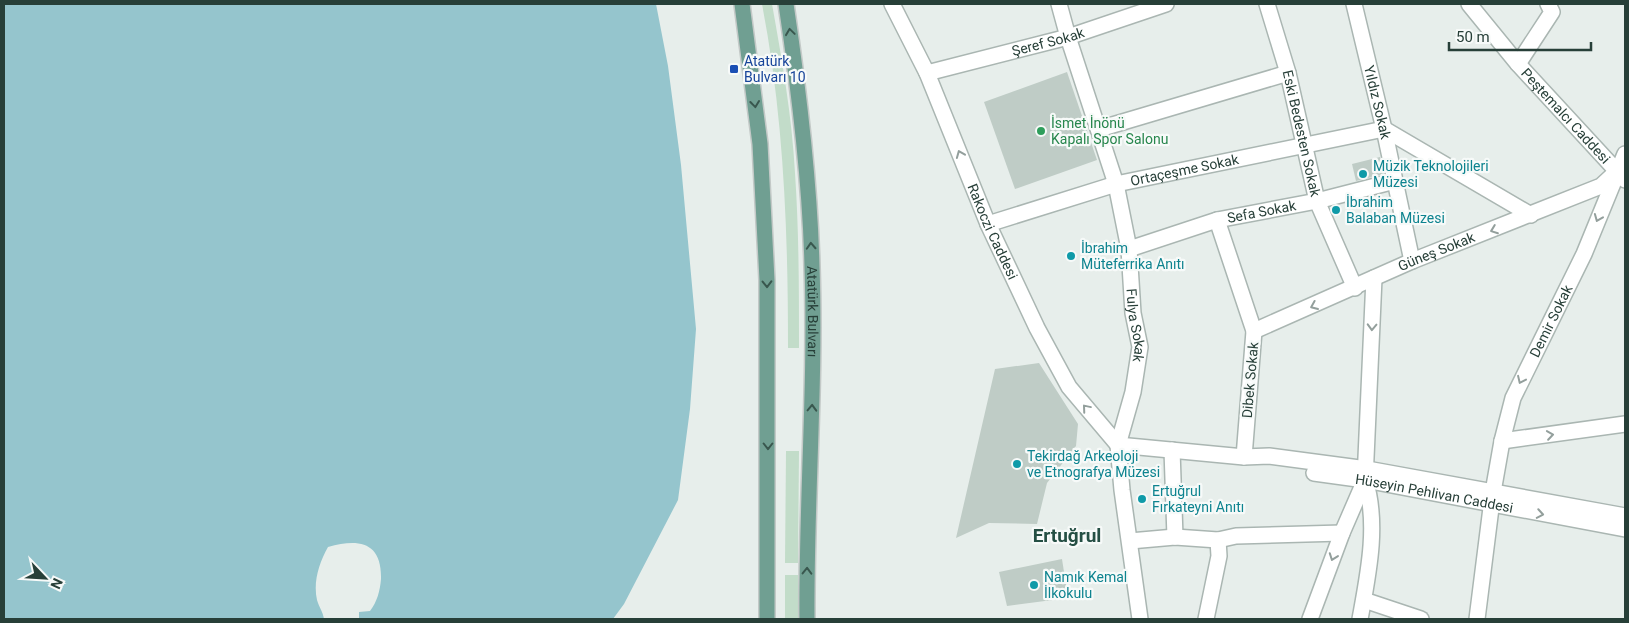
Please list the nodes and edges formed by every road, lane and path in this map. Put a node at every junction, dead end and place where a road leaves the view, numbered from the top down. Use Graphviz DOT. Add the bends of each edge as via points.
graph roads {
  1 [pos="742,4"];
  2 [pos="786,4"];
  3 [pos="892,4"];
  4 [pos="1059,4"];
  5 [pos="1166,4"];
  6 [pos="1267,4"];
  7 [pos="1354,4"];
  8 [pos="1469,4"];
  9 [pos="1548,4"];
  10 [pos="1068,37"];
  11 [pos="1518,64"];
  12 [pos="927,73"];
  13 [pos="1288,73"];
  14 [pos="1099,129"];
  15 [pos="1384,129"];
  16 [pos="1303,145"];
  17 [pos="1625,154"];
  18 [pos="1621,176"];
  19 [pos="1395,182"];
  20 [pos="1116,184"];
  21 [pos="1317,201"];
  22 [pos="1531,215"];
  23 [pos="1216,220"];
  24 [pos="988,224"];
  25 [pos="1129,248"];
  26 [pos="1412,261"];
  27 [pos="1374,278"];
  28 [pos="1355,288"];
  29 [pos="1254,331"];
  30 [pos="1625,424"];
  31 [pos="1502,441"];
  32 [pos="1118,445"];
  33 [pos="1172,450"];
  34 [pos="1244,457"];
  35 [pos="1366,475"];
  36 [pos="1493,499"];
  37 [pos="1625,516"];
  38 [pos="1625,529"];
  39 [pos="1342,533"];
  40 [pos="1175,537"];
  41 [pos="1218,540"];
  42 [pos="1130,541"];
  43 [pos="1364,600"];
  44 [pos="767,619"];
  45 [pos="807,619"];
  46 [pos="1140,619"];
  47 [pos="1206,619"];
  48 [pos="1310,619"];
  49 [pos="1360,619"];
  50 [pos="1421,619"];
  51 [pos="1477,619"];
  1 -- 44 [label="main road, one-way" via="760,144 766,262"];
  45 -- 2 [label="main road, Atatürk Bulvarı, one-way" via="812,267 800,95"];
  3 -- 12 [label="street, Rakoczi Caddesi"];
  4 -- 10 [label="street, Fulya Sokak"];
  5 -- 10 [label="street, Şeref Sokak"];
  6 -- 13 [label="street, Eski Bedesten Sokak"];
  7 -- 15 [label="street, Yıldız Sokak"];
  8 -- 11 [label="street, Peştemalcı Caddesi"];
  9 -- 11 [label="street" via="1552,12"];
  10 -- 12 [label="street, Şeref Sokak"];
  10 -- 14 [label="street, Fulya Sokak"];
  11 -- 18 [label="street, Peştemalcı Caddesi"];
  24 -- 12 [label="street, Rakoczi Caddesi, one-way"];
  13 -- 14 [label="street"];
  13 -- 16 [label="street, Eski Bedesten Sokak"];
  14 -- 20 [label="street, Fulya Sokak"];
  15 -- 16 [label="street, Ortaçeşme Sokak"];
  15 -- 19 [label="street, Yıldız Sokak"];
  15 -- 22 [label="street"];
  16 -- 20 [label="street, Ortaçeşme Sokak"];
  16 -- 21 [label="street, Eski Bedesten Sokak"];
  17 -- 18 [label="street, Demir Sokak"];
  18 -- 22 [label="street, Güneş Sokak"];
  18 -- 31 [label="street, Demir Sokak, one-way" via="1513,398"];
  19 -- 21 [label="street, Sefa Sokak"];
  19 -- 26 [label="street, Yıldız Sokak"];
  20 -- 24 [label="street, Ortaçeşme Sokak"];
  20 -- 25 [label="street, Fulya Sokak"];
  21 -- 23 [label="street, Sefa Sokak"];
  21 -- 28 [label="street, Eski Bedesten Sokak"];
  22 -- 26 [label="street, Güneş Sokak, one-way"];
  23 -- 25 [label="street, Sefa Sokak"];
  23 -- 29 [label="street, Dibek Sokak"];
  32 -- 24 [label="street, Rakoczi Caddesi, one-way" via="1069,387 1026,307"];
  25 -- 32 [label="street, Fulya Sokak" via="1133,313 1140,346 1133,392"];
  26 -- 27 [label="street, Güneş Sokak"];
  27 -- 28 [label="street, Güneş Sokak"];
  27 -- 35 [label="street, one-way"];
  28 -- 29 [label="street, Güneş Sokak, one-way"];
  29 -- 34 [label="street, Dibek Sokak"];
  31 -- 30 [label="street, one-way"];
  31 -- 36 [label="street, Demir Sokak"];
  32 -- 33 [label="street, Hüseyin Pehlivan Caddesi"];
  32 -- 42 [label="street"];
  33 -- 34 [label="street, Hüseyin Pehlivan Caddesi"];
  33 -- 40 [label="street"];
  34 -- 35 [label="street, Hüseyin Pehlivan Caddesi" via="1266,466"];
  35 -- 36 [label="street, Hüseyin Pehlivan Caddesi"];
  35 -- 39 [label="street"];
  35 -- 43 [label="street" via="1372,524"];
  36 -- 37 [label="street, Hüseyin Pehlivan Caddesi"];
  36 -- 38 [label="street, Hüseyin Pehlivan Caddesi, one-way"];
  36 -- 51 [label="street, Demir Sokak"];
  39 -- 41 [label="street" via="1236,536"];
  39 -- 48 [label="street, one-way"];
  40 -- 41 [label="street"];
  40 -- 42 [label="street"];
  41 -- 47 [label="street" via="1219,556"];
  42 -- 46 [label="street"];
  43 -- 49 [label="street"];
  43 -- 50 [label="street"];
}
